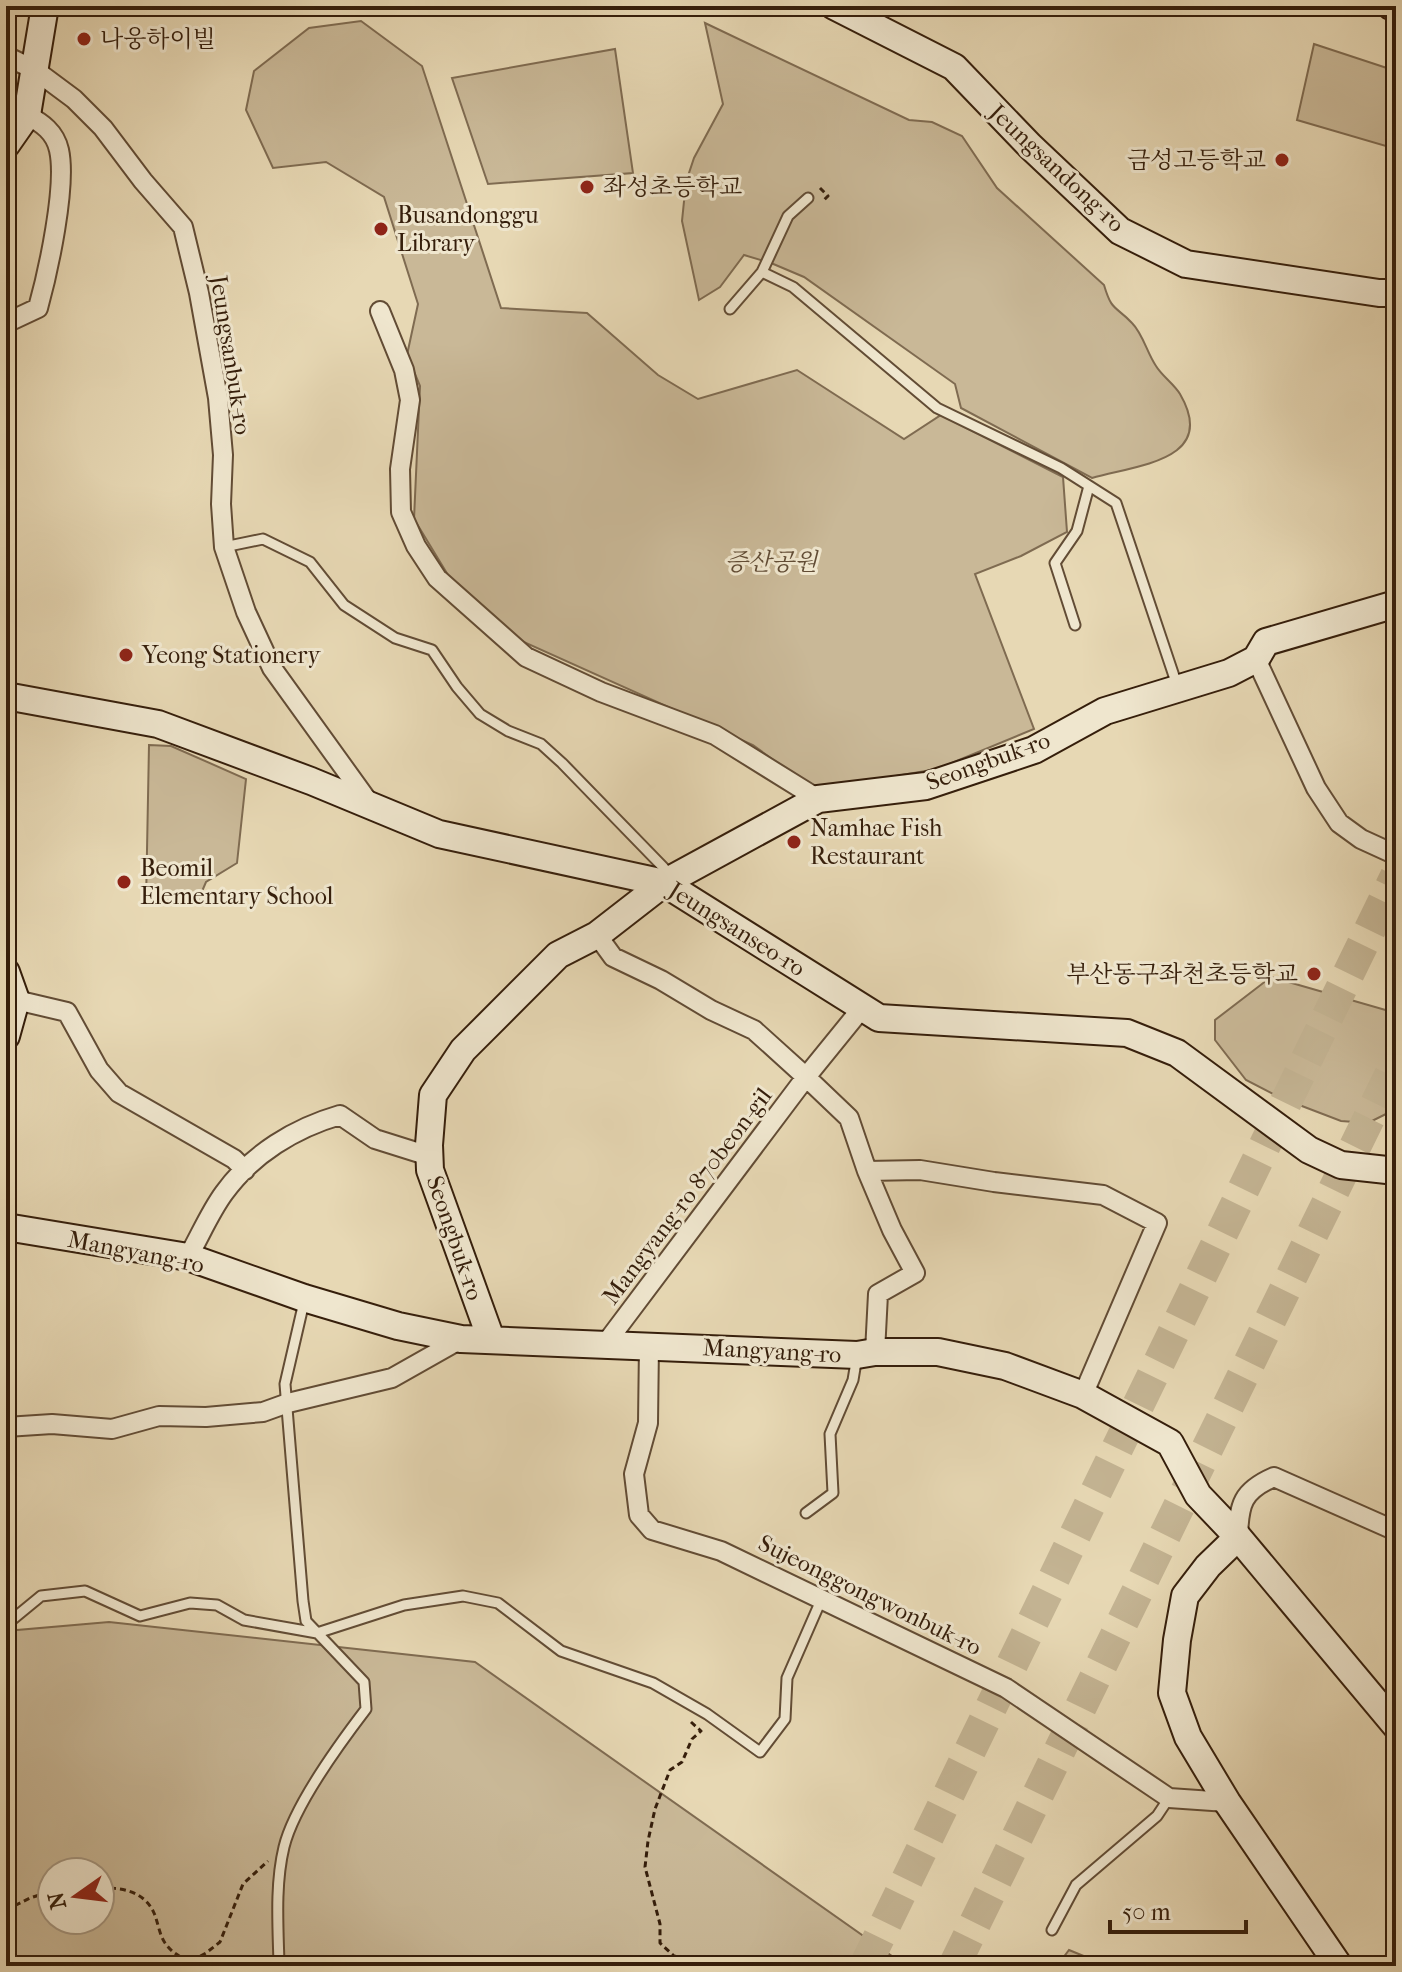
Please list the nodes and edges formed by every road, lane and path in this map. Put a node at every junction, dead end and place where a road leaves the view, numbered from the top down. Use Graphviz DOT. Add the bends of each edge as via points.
graph roads {
  1 [pos="45,6"];
  2 [pos="834,6"];
  3 [pos="6,56"];
  4 [pos="35,70"];
  5 [pos="27,115"];
  6 [pos="6,145"];
  7 [pos="808,198"];
  8 [pos="762,272"];
  9 [pos="1396,293"];
  10 [pos="730,309"];
  11 [pos="380,311"];
  12 [pos="6,323"];
  13 [pos="1089,486"];
  14 [pos="224,547"];
  15 [pos="1396,604"];
  16 [pos="1075,625"];
  17 [pos="1256,659"];
  18 [pos="1179,689"];
  19 [pos="6,696"];
  20 [pos="818,799"];
  21 [pos="374,809"];
  22 [pos="1396,855"];
  23 [pos="664,883"];
  24 [pos="597,935"];
  25 [pos="6,972"];
  26 [pos="16,1000"];
  27 [pos="862,1008"];
  28 [pos="6,1036"];
  29 [pos="806,1077"];
  30 [pos="429,1156"];
  31 [pos="245,1170"];
  32 [pos="867,1171"];
  33 [pos="1396,1171"];
  34 [pos="6,1227"];
  35 [pos="188,1257"];
  36 [pos="304,1298"];
  37 [pos="461,1339"];
  38 [pos="491,1339"];
  39 [pos="606,1343"];
  40 [pos="649,1345"];
  41 [pos="866,1354"];
  42 [pos="1083,1395"];
  43 [pos="288,1403"];
  44 [pos="6,1427"];
  45 [pos="806,1513"];
  46 [pos="1396,1531"];
  47 [pos="1238,1537"];
  48 [pos="822,1598"];
  49 [pos="6,1621"];
  50 [pos="317,1633"];
  51 [pos="668,1691"];
  52 [pos="1396,1726"];
  53 [pos="1169,1798"];
  54 [pos="1227,1802"];
  55 [pos="284,1847"];
  56 [pos="116,1888"];
  57 [pos="36,1896"];
  58 [pos="6,1910"];
  59 [pos="1052,1930"];
  60 [pos="190,1962"];
  61 [pos="279,1964"];
  62 [pos="183,1966"];
  63 [pos="724,1966"];
  64 [pos="1339,1966"];
  1 -- 4 [label="street"];
  2 -- 9 [label="street, Jeungsandong-ro" via="954,67 1120,231 1186,264"];
  3 -- 4 [label="street, Jeungsanbuk-ro"];
  4 -- 5 [label="street"];
  4 -- 14 [label="street, Jeungsanbuk-ro" via="103,128 183,227 218,398"];
  5 -- 6 [label="street"];
  5 -- 12 [label="street" via="46,125 59,149 59,188 49,269 38,308"];
  7 -- 8 [label="lane" via="788,216"];
  8 -- 10 [label="lane"];
  8 -- 13 [label="lane" via="793,287 937,408"];
  11 -- 20 [label="street" via="410,400 400,469 401,512 437,578 526,657 715,735"];
  13 -- 16 [label="lane" via="1077,531 1055,563"];
  13 -- 18 [label="lane" via="1116,503"];
  14 -- 21 [label="street, Jeungsanbuk-ro" via="272,668"];
  14 -- 23 [label="lane" via="263,539 275,544 310,562 344,605 395,638 432,650 480,714 541,744 562,763 664,868"];
  15 -- 17 [label="street, Seongbuk-ro" via="1266,642"];
  17 -- 18 [label="street, Seongbuk-ro"];
  17 -- 22 [label="street" via="1316,788 1339,823"];
  18 -- 20 [label="street, Seongbuk-ro" via="1105,711 1034,750 926,786"];
  19 -- 21 [label="street, Jeungsanseo-ro" via="158,724"];
  20 -- 23 [label="street, Seongbuk-ro"];
  21 -- 23 [label="street, Jeungsanseo-ro" via="439,834"];
  23 -- 24 [label="street, Seongbuk-ro"];
  23 -- 27 [label="street, Jeungsanseo-ro"];
  24 -- 29 [label="street" via="613,957 754,1030"];
  24 -- 30 [label="street, Seongbuk-ro" via="558,955 463,1050 433,1095"];
  25 -- 26 [label="street"];
  26 -- 28 [label="street"];
  26 -- 31 [label="street" via="67,1012 99,1070 119,1093"];
  27 -- 29 [label="street, Mangyang-ro 870beon-gil"];
  27 -- 33 [label="street, Jeungsanseo-ro" via="879,1018 1127,1033 1177,1053 1309,1150 1341,1165"];
  29 -- 32 [label="street" via="849,1118"];
  29 -- 39 [label="street, Mangyang-ro 870beon-gil"];
  30 -- 31 [label="street" via="375,1139 340,1115 292,1134"];
  30 -- 38 [label="street, Seongbuk-ro"];
  31 -- 35 [label="street" via="224,1193"];
  32 -- 41 [label="street" via="915,1273 878,1294"];
  32 -- 42 [label="street" via="920,1170 1103,1195 1157,1223"];
  34 -- 35 [label="street, Mangyang-ro"];
  35 -- 36 [label="street, Mangyang-ro"];
  36 -- 37 [label="street, Mangyang-ro"];
  36 -- 43 [label="lane" via="285,1384"];
  37 -- 38 [label="street, Mangyang-ro"];
  37 -- 43 [label="street" via="392,1378"];
  38 -- 39 [label="street, Mangyang-ro"];
  39 -- 40 [label="street, Mangyang-ro"];
  40 -- 41 [label="street, Mangyang-ro"];
  40 -- 48 [label="street, Sujeonggongwonbuk-ro" via="648,1423 634,1474 639,1515 652,1530 721,1551"];
  41 -- 42 [label="street, Mangyang-ro" via="938,1352 1005,1366"];
  41 -- 45 [label="lane" via="830,1434 833,1493"];
  42 -- 47 [label="street, Mangyang-ro" via="1170,1443 1198,1495"];
  43 -- 44 [label="street" via="263,1412 159,1416 112,1429"];
  43 -- 50 [label="lane" via="303,1601 306,1621"];
  46 -- 47 [label="street" via="1274,1477 1254,1486 1239,1512"];
  47 -- 52 [label="street, Mangyang-ro"];
  47 -- 54 [label="street" via="1185,1596 1172,1693 1188,1737"];
  48 -- 51 [label="lane" via="787,1678 785,1719 760,1752"];
  48 -- 53 [label="street, Sujeonggongwonbuk-ro" via="1006,1688"];
  49 -- 50 [label="lane" via="41,1596 85,1591 140,1616 190,1603 217,1605 244,1620"];
  50 -- 51 [label="lane" via="404,1605 463,1596 498,1603 561,1651"];
  50 -- 55 [label="lane" via="364,1682 366,1709 310,1793"];
  51 -- 63 [label="path" via="676,1710 701,1731 682,1762 670,1770 648,1841 645,1867 660,1943 674,1956"];
  53 -- 54 [label="street"];
  53 -- 59 [label="lane" via="1157,1816 1076,1885"];
  54 -- 64 [label="street"];
  55 -- 60 [label="path" via="243,1884 220,1942"];
  55 -- 61 [label="lane" via="277,1907"];
  56 -- 60 [label="path" via="143,1898 155,1914 163,1941"];
  57 -- 58 [label="path"];
  60 -- 62 [label="path"];
}
